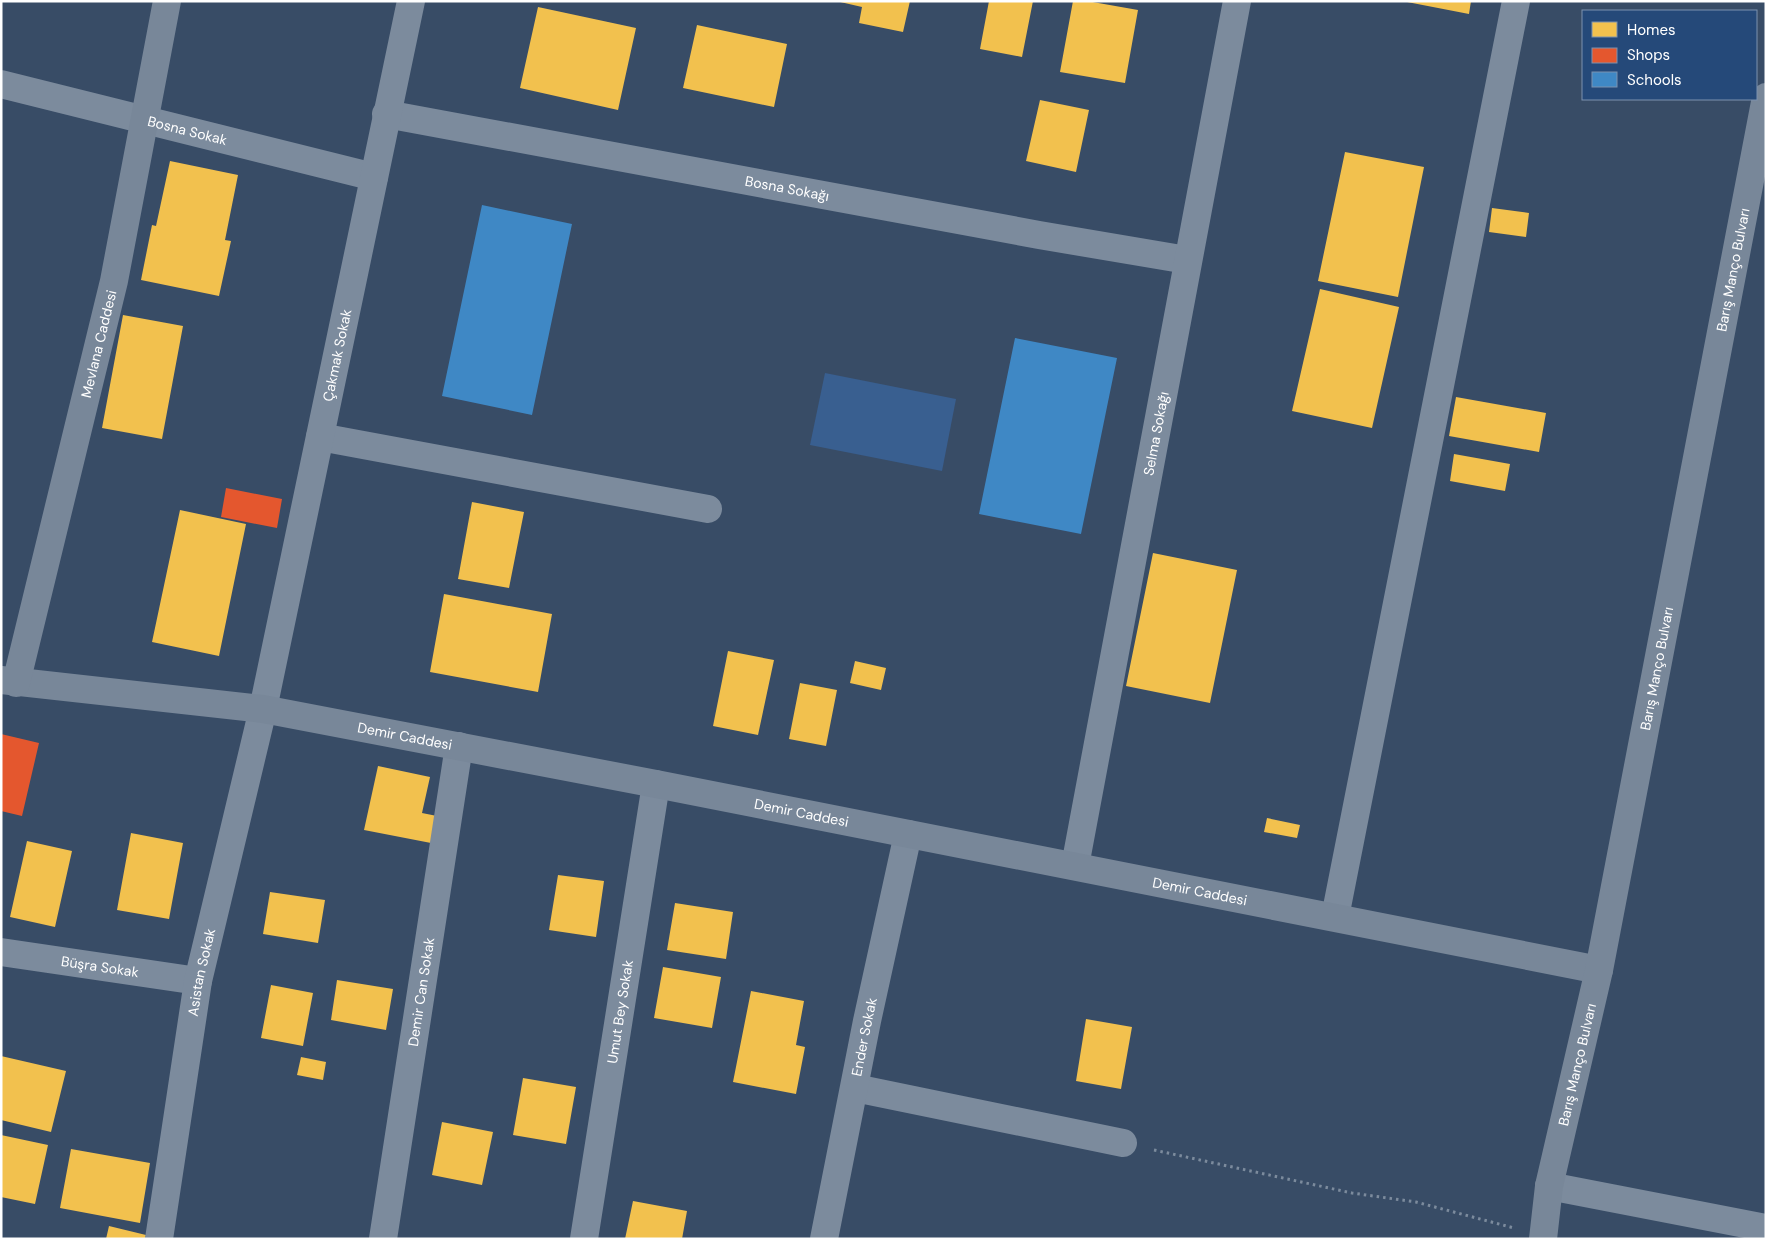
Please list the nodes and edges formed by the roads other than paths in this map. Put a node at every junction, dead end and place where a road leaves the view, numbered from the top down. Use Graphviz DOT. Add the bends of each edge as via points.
graph roads {
  1 [pos="167,1"];
  2 [pos="411,1"];
  3 [pos="1237,1"];
  4 [pos="1516,1"];
  5 [pos="1,84"];
  6 [pos="1766,97"];
  7 [pos="386,114"];
  8 [pos="145,120"];
  9 [pos="374,177"];
  10 [pos="1187,260"];
  11 [pos="320,438"];
  12 [pos="708,509"];
  13 [pos="9,682"];
  14 [pos="263,709"];
  15 [pos="459,746"];
  16 [pos="656,784"];
  17 [pos="908,834"];
  18 [pos="1075,866"];
  19 [pos="1335,917"];
  20 [pos="1,952"];
  21 [pos="1599,970"];
  22 [pos="198,981"];
  23 [pos="855,1088"];
  24 [pos="1123,1144"];
  25 [pos="1549,1186"];
  26 [pos="1766,1228"];
  27 [pos="1543,1238"];
  28 [pos="159,1239"];
  29 [pos="384,1239"];
  30 [pos="584,1239"];
  31 [pos="824,1239"];
  1 -- 8 [label="street, Mevlana Caddesi"];
  2 -- 7 [label="street, Çakmak Sokak"];
  3 -- 10 [label="street, Selma Sokağı"];
  4 -- 19 [label="street"];
  5 -- 8 [label="street, Bosna Sokak"];
  6 -- 21 [label="street, Barış Manço Bulvarı"];
  7 -- 9 [label="street, Çakmak Sokak"];
  7 -- 10 [label="street, Bosna Sokağı"];
  8 -- 9 [label="street, Bosna Sokak"];
  8 -- 13 [label="street, Mevlana Caddesi" via="114,281"];
  9 -- 11 [label="street, Çakmak Sokak"];
  10 -- 18 [label="street, Selma Sokağı"];
  11 -- 12 [label="street"];
  11 -- 14 [label="street, Çakmak Sokak"];
  13 -- 14 [label="street, Demir Caddesi"];
  14 -- 15 [label="street, Demir Caddesi"];
  14 -- 22 [label="street, Asistan Sokak"];
  15 -- 16 [label="street, Demir Caddesi"];
  15 -- 29 [label="street, Demir Can Sokak"];
  16 -- 17 [label="street, Demir Caddesi"];
  16 -- 30 [label="street, Umut Bey Sokak"];
  17 -- 18 [label="street, Demir Caddesi"];
  17 -- 23 [label="street, Ender Sokak"];
  18 -- 19 [label="street, Demir Caddesi"];
  19 -- 21 [label="street, Demir Caddesi"];
  20 -- 22 [label="street, Büşra Sokak"];
  21 -- 25 [label="street, Barış Manço Bulvarı"];
  22 -- 28 [label="street, Asistan Sokak"];
  23 -- 24 [label="street"];
  23 -- 31 [label="street, Ender Sokak"];
  25 -- 26 [label="street"];
  25 -- 27 [label="street, Barış Manço Bulvarı"];
}
